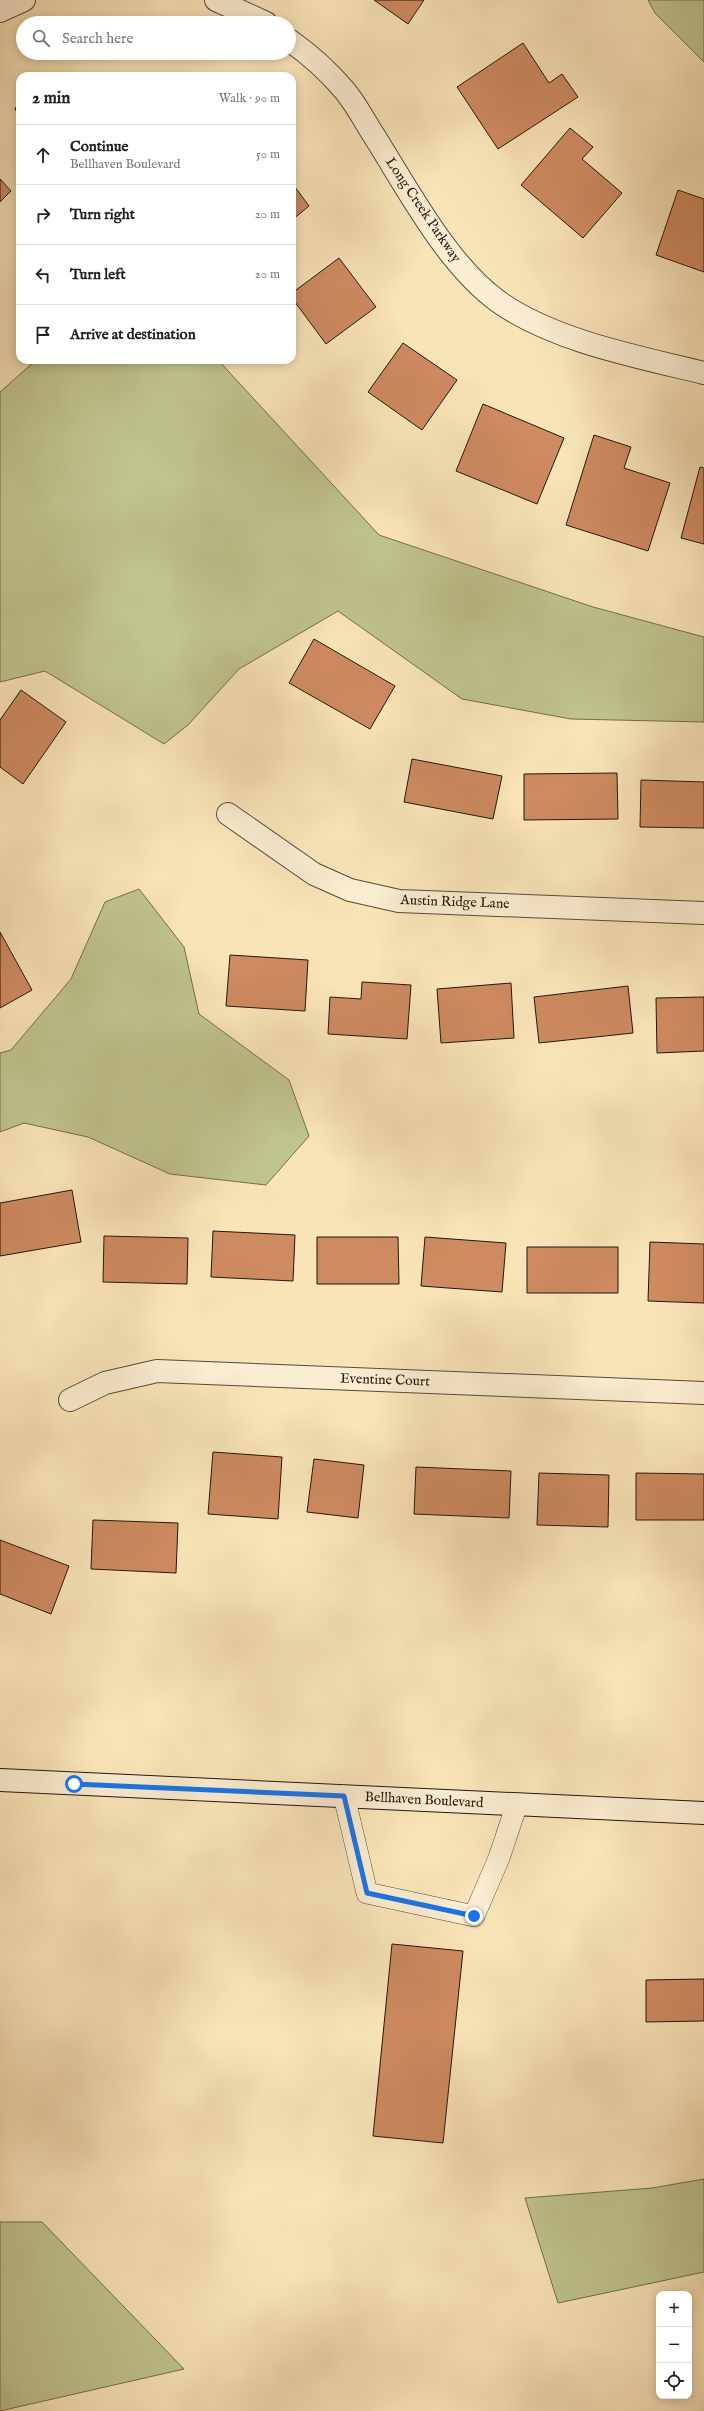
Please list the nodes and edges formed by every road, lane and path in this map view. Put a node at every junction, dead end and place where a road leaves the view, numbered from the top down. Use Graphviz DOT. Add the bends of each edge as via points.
graph roads {
  1 [pos="24,0"];
  2 [pos="216,0"];
  3 [pos="238,4"];
  4 [pos="0,10"];
  5 [pos="256,16"];
  6 [pos="296,45"];
  7 [pos="704,373"];
  8 [pos="228,814"];
  9 [pos="704,913"];
  10 [pos="704,1393"];
  11 [pos="70,1400"];
  12 [pos="0,1780"];
  13 [pos="344,1796"];
  14 [pos="517,1804"];
  15 [pos="704,1813"];
  1 -- 4 [label="street"];
  2 -- 3 [label="street"];
  3 -- 5 [label="street"];
  6 -- 7 [label="street, Long Creek Parkway" via="345,91 447,249 471,277 499,302 556,333"];
  8 -- 9 [label="street, Austin Ridge Lane" via="314,874 350,890 399,901"];
  10 -- 11 [label="street, Eventine Court" via="156,1371 105,1383"];
  12 -- 13 [label="street, Bellhaven Boulevard"];
  13 -- 14 [label="street, Bellhaven Boulevard"];
  13 -- 14 [label="lane" via="367,1893 474,1916 499,1858"];
  14 -- 15 [label="street, Bellhaven Boulevard"];
}
